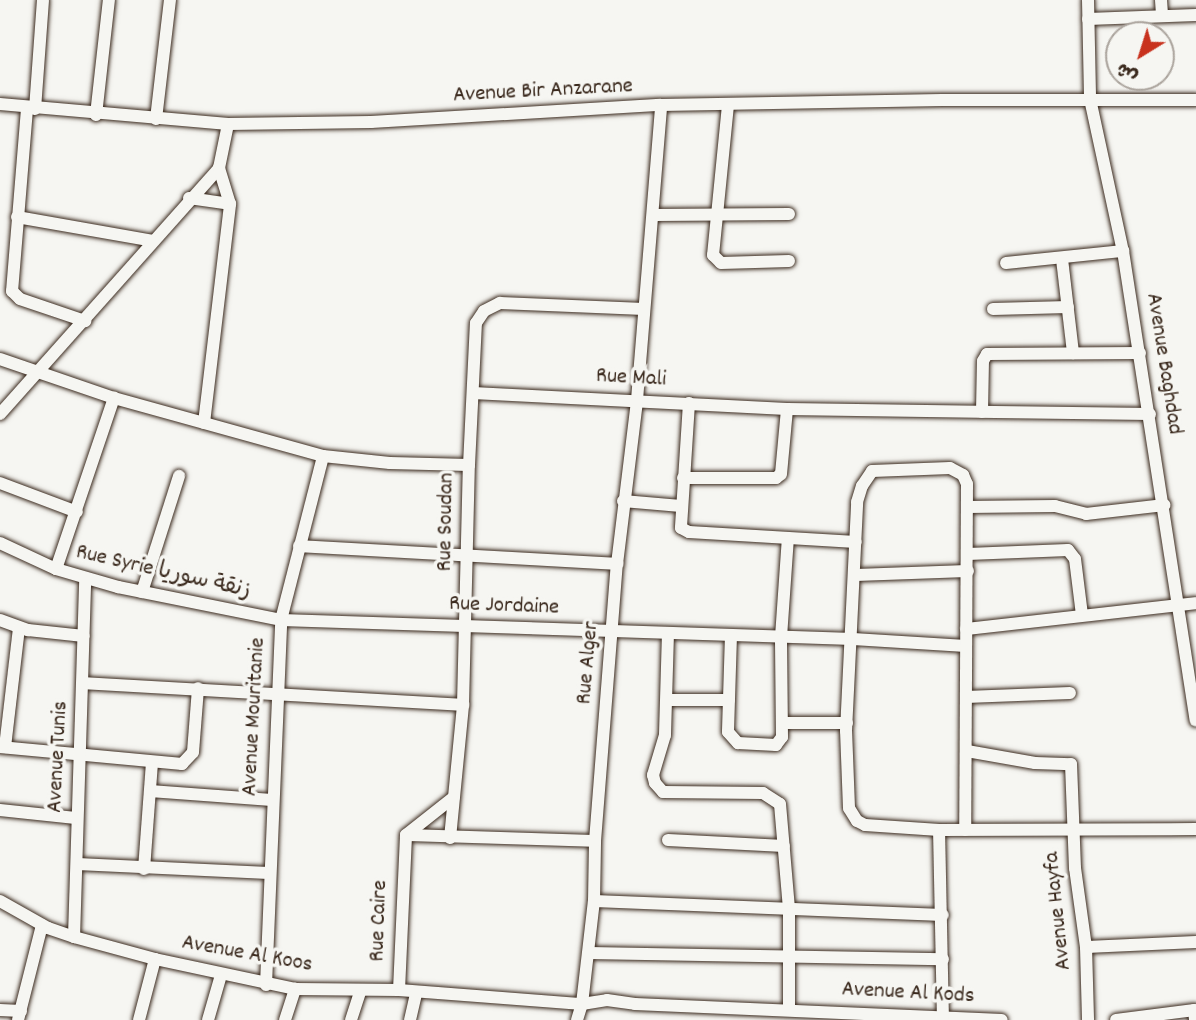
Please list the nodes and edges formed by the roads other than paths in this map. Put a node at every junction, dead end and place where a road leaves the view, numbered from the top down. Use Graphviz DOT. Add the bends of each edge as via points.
graph roads {
  1 [pos="43,0"];
  2 [pos="109,0"];
  3 [pos="170,0"];
  4 [pos="1088,0"];
  5 [pos="1161,0"];
  6 [pos="1196,15"];
  7 [pos="1162,16"];
  8 [pos="1088,19"];
  9 [pos="1090,99"];
  10 [pos="1196,100"];
  11 [pos="0,104"];
  12 [pos="661,105"];
  13 [pos="728,105"];
  14 [pos="31,109"];
  15 [pos="96,115"];
  16 [pos="156,119"];
  17 [pos="228,124"];
  18 [pos="219,168"];
  19 [pos="189,198"];
  20 [pos="230,204"];
  21 [pos="715,214"];
  22 [pos="789,214"];
  23 [pos="654,215"];
  24 [pos="18,217"];
  25 [pos="153,241"];
  26 [pos="1123,251"];
  27 [pos="1062,259"];
  28 [pos="789,261"];
  29 [pos="1006,263"];
  30 [pos="1068,307"];
  31 [pos="644,309"];
  32 [pos="993,309"];
  33 [pos="85,321"];
  34 [pos="1073,353"];
  35 [pos="1140,353"];
  36 [pos="0,359"];
  37 [pos="40,372"];
  38 [pos="473,393"];
  39 [pos="114,398"];
  40 [pos="5,400"];
  41 [pos="637,400"];
  42 [pos="689,403"];
  43 [pos="788,409"];
  44 [pos="982,412"];
  45 [pos="0,414"];
  46 [pos="1150,414"];
  47 [pos="204,423"];
  48 [pos="323,456"];
  49 [pos="469,465"];
  50 [pos="180,476"];
  51 [pos="683,478"];
  52 [pos="0,483"];
  53 [pos="623,501"];
  54 [pos="1164,505"];
  55 [pos="681,506"];
  56 [pos="967,508"];
  57 [pos="77,512"];
  58 [pos="788,538"];
  59 [pos="856,542"];
  60 [pos="0,543"];
  61 [pos="299,545"];
  62 [pos="968,554"];
  63 [pos="466,556"];
  64 [pos="617,564"];
  65 [pos="56,569"];
  66 [pos="968,571"];
  67 [pos="855,575"];
  68 [pos="85,578"];
  69 [pos="142,593"];
  70 [pos="1196,603"];
  71 [pos="1178,606"];
  72 [pos="1082,615"];
  73 [pos="0,620"];
  74 [pos="281,620"];
  75 [pos="466,626"];
  76 [pos="19,628"];
  77 [pos="966,629"];
  78 [pos="612,631"];
  79 [pos="668,633"];
  80 [pos="731,635"];
  81 [pos="84,636"];
  82 [pos="781,636"];
  83 [pos="852,639"];
  84 [pos="966,646"];
  85 [pos="83,683"];
  86 [pos="198,688"];
  87 [pos="277,692"];
  88 [pos="1070,693"];
  89 [pos="966,697"];
  90 [pos="667,700"];
  91 [pos="729,700"];
  92 [pos="463,705"];
  93 [pos="1196,720"];
  94 [pos="782,723"];
  95 [pos="847,723"];
  96 [pos="2,747"];
  97 [pos="967,751"];
  98 [pos="79,754"];
  99 [pos="152,762"];
  100 [pos="150,791"];
  101 [pos="454,797"];
  102 [pos="272,800"];
  103 [pos="0,810"];
  104 [pos="76,818"];
  105 [pos="1072,827"];
  106 [pos="1196,829"];
  107 [pos="940,830"];
  108 [pos="965,830"];
  109 [pos="406,835"];
  110 [pos="450,838"];
  111 [pos="668,840"];
  112 [pos="595,841"];
  113 [pos="784,846"];
  114 [pos="78,864"];
  115 [pos="144,869"];
  116 [pos="268,873"];
  117 [pos="0,901"];
  118 [pos="594,901"];
  119 [pos="789,909"];
  120 [pos="943,915"];
  121 [pos="42,925"];
  122 [pos="74,937"];
  123 [pos="1196,942"];
  124 [pos="1086,947"];
  125 [pos="589,953"];
  126 [pos="788,957"];
  127 [pos="155,959"];
  128 [pos="943,959"];
  129 [pos="221,975"];
  130 [pos="266,985"];
  131 [pos="295,989"];
  132 [pos="399,990"];
  133 [pos="360,992"];
  134 [pos="416,993"];
  135 [pos="582,1004"];
  136 [pos="789,1009"];
  137 [pos="0,1010"];
  138 [pos="811,1015"];
  139 [pos="20,1016"];
  140 [pos="943,1019"];
  141 [pos="139,1020"];
  142 [pos="208,1020"];
  143 [pos="285,1020"];
  144 [pos="352,1020"];
  145 [pos="410,1020"];
  146 [pos="577,1020"];
  147 [pos="1002,1020"];
  148 [pos="1088,1020"];
  149 [pos="1116,1020"];
  150 [pos="1195,1020"];
  1 -- 14 [label="street"];
  2 -- 15 [label="street"];
  3 -- 16 [label="street"];
  4 -- 8 [label="street, Avenue Baghdad"];
  5 -- 7 [label="street"];
  6 -- 7 [label="street"];
  7 -- 8 [label="street"];
  8 -- 9 [label="street, Avenue Baghdad"];
  9 -- 10 [label="street, Avenue Bir Anzarane"];
  9 -- 13 [label="street, Avenue Bir Anzarane"];
  9 -- 26 [label="street, Avenue Baghdad"];
  11 -- 14 [label="street, Avenue Bir Anzarane"];
  12 -- 13 [label="street, Avenue Bir Anzarane"];
  12 -- 17 [label="street, Avenue Bir Anzarane" via="371,122"];
  12 -- 23 [label="street, Rue Alger"];
  13 -- 21 [label="street"];
  14 -- 15 [label="street, Avenue Bir Anzarane"];
  14 -- 24 [label="street"];
  15 -- 16 [label="street, Avenue Bir Anzarane"];
  16 -- 17 [label="street, Avenue Bir Anzarane"];
  17 -- 18 [label="street"];
  18 -- 19 [label="street"];
  18 -- 20 [label="street"];
  19 -- 20 [label="street"];
  19 -- 25 [label="street"];
  20 -- 47 [label="street"];
  21 -- 22 [label="street"];
  21 -- 23 [label="street"];
  21 -- 28 [label="street" via="715,260"];
  23 -- 31 [label="street, Rue Alger"];
  24 -- 25 [label="street"];
  24 -- 33 [label="street" via="12,291 20,299"];
  25 -- 33 [label="street"];
  26 -- 27 [label="street"];
  26 -- 35 [label="street, Avenue Baghdad"];
  27 -- 29 [label="street"];
  27 -- 30 [label="street"];
  30 -- 32 [label="street"];
  30 -- 34 [label="street"];
  31 -- 38 [label="street, Rue Soudan" via="500,303 484,311 476,323"];
  31 -- 41 [label="street, Rue Alger"];
  33 -- 37 [label="street"];
  34 -- 35 [label="street"];
  34 -- 44 [label="street" via="985,356"];
  35 -- 46 [label="street, Avenue Baghdad"];
  36 -- 37 [label="street"];
  37 -- 39 [label="street"];
  37 -- 40 [label="street"];
  38 -- 41 [label="street, Rue Mali"];
  38 -- 49 [label="street, Rue Soudan"];
  39 -- 47 [label="street"];
  39 -- 57 [label="street"];
  40 -- 45 [label="street"];
  41 -- 42 [label="street, Rue Mali"];
  41 -- 53 [label="street, Rue Alger"];
  42 -- 43 [label="street, Rue Mali"];
  42 -- 51 [label="street"];
  43 -- 44 [label="street, Rue Mali"];
  43 -- 51 [label="street" via="781,474 776,478"];
  44 -- 46 [label="street, Rue Mali"];
  46 -- 54 [label="street, Avenue Baghdad"];
  47 -- 48 [label="street"];
  48 -- 49 [label="street"];
  48 -- 61 [label="street, Avenue Mouritanie"];
  49 -- 63 [label="street, Rue Soudan"];
  50 -- 69 [label="street"];
  51 -- 55 [label="street"];
  52 -- 57 [label="street"];
  53 -- 55 [label="street"];
  53 -- 64 [label="street, Rue Alger"];
  54 -- 56 [label="street" via="1086,514 1055,506"];
  54 -- 71 [label="street, Avenue Baghdad"];
  55 -- 58 [label="street" via="681,528 689,532"];
  56 -- 59 [label="street" via="967,484 958,471 944,467 872,471 859,496"];
  56 -- 62 [label="street"];
  57 -- 65 [label="street"];
  58 -- 59 [label="street"];
  58 -- 82 [label="street"];
  59 -- 67 [label="street"];
  60 -- 65 [label="street, Rue Syrie زنقة سوريا"];
  61 -- 63 [label="street"];
  61 -- 74 [label="street, Avenue Mouritanie"];
  62 -- 66 [label="street"];
  62 -- 72 [label="street" via="1069,550 1076,559"];
  63 -- 64 [label="street"];
  63 -- 75 [label="street, Rue Soudan"];
  64 -- 78 [label="street, Rue Alger"];
  65 -- 68 [label="street, Rue Syrie زنقة سوريا"];
  66 -- 67 [label="street"];
  66 -- 77 [label="street"];
  67 -- 83 [label="street"];
  68 -- 69 [label="street, Rue Syrie زنقة سوريا"];
  68 -- 81 [label="street, Avenue Tunis"];
  69 -- 74 [label="street, Rue Syrie زنقة سوريا"];
  70 -- 71 [label="street"];
  71 -- 72 [label="street"];
  71 -- 93 [label="street, Avenue Baghdad"];
  72 -- 77 [label="street"];
  73 -- 76 [label="street"];
  74 -- 75 [label="street, Rue Jordaine"];
  74 -- 87 [label="street, Avenue Mouritanie"];
  75 -- 78 [label="street, Rue Jordaine"];
  75 -- 92 [label="street, Rue Soudan"];
  76 -- 81 [label="street"];
  76 -- 96 [label="street"];
  77 -- 84 [label="street"];
  78 -- 79 [label="street, Rue Jordaine"];
  78 -- 112 [label="street, Rue Alger"];
  79 -- 80 [label="street, Rue Jordaine"];
  79 -- 90 [label="street"];
  80 -- 82 [label="street, Rue Jordaine"];
  80 -- 91 [label="street"];
  81 -- 85 [label="street, Avenue Tunis"];
  82 -- 83 [label="street, Rue Jordaine"];
  82 -- 94 [label="street"];
  83 -- 84 [label="street, Rue Jordaine"];
  83 -- 95 [label="street"];
  84 -- 89 [label="street"];
  85 -- 86 [label="street"];
  85 -- 98 [label="street, Avenue Tunis"];
  86 -- 87 [label="street"];
  86 -- 99 [label="street" via="191,757 182,764"];
  87 -- 92 [label="street"];
  87 -- 102 [label="street, Avenue Mouritanie"];
  88 -- 89 [label="street"];
  89 -- 97 [label="street"];
  90 -- 91 [label="street"];
  90 -- 113 [label="street" via="663,743 653,775 658,788 663,792 770,795 779,804"];
  91 -- 94 [label="street" via="729,732 738,743 776,745 782,737"];
  92 -- 101 [label="street, Rue Soudan"];
  94 -- 95 [label="street"];
  95 -- 107 [label="street" via="849,808 857,821"];
  96 -- 98 [label="street"];
  97 -- 105 [label="street, Avenue Hayfa" via="1071,764"];
  97 -- 108 [label="street"];
  98 -- 99 [label="street"];
  98 -- 104 [label="street, Avenue Tunis"];
  99 -- 100 [label="street"];
  100 -- 102 [label="street"];
  100 -- 115 [label="street"];
  101 -- 109 [label="street"];
  101 -- 110 [label="street, Rue Soudan"];
  102 -- 116 [label="street, Avenue Mouritanie"];
  103 -- 104 [label="street"];
  104 -- 114 [label="street, Avenue Tunis"];
  105 -- 106 [label="street"];
  105 -- 108 [label="street"];
  105 -- 124 [label="street, Avenue Hayfa"];
  107 -- 108 [label="street"];
  107 -- 120 [label="street"];
  109 -- 110 [label="street"];
  109 -- 132 [label="street, Rue Caire"];
  110 -- 112 [label="street"];
  111 -- 113 [label="street"];
  112 -- 118 [label="street, Rue Alger"];
  113 -- 119 [label="street"];
  114 -- 115 [label="street"];
  114 -- 122 [label="street, Avenue Tunis"];
  115 -- 116 [label="street"];
  116 -- 130 [label="street, Avenue Mouritanie"];
  117 -- 121 [label="street, Avenue Al Koos"];
  118 -- 119 [label="street"];
  118 -- 125 [label="street, Rue Alger"];
  119 -- 120 [label="street"];
  119 -- 126 [label="street"];
  120 -- 128 [label="street"];
  121 -- 122 [label="street, Avenue Al Koos"];
  121 -- 139 [label="street"];
  122 -- 127 [label="street, Avenue Al Koos"];
  123 -- 124 [label="street"];
  124 -- 148 [label="street, Avenue Hayfa"];
  125 -- 126 [label="street"];
  125 -- 135 [label="street, Rue Alger"];
  126 -- 128 [label="street"];
  126 -- 136 [label="street"];
  127 -- 129 [label="street, Avenue Al Koos"];
  127 -- 141 [label="street"];
  128 -- 140 [label="street"];
  129 -- 130 [label="street, Avenue Al Koos"];
  129 -- 142 [label="street"];
  130 -- 131 [label="street, Avenue Al Koos"];
  131 -- 133 [label="street, Avenue Al Koos"];
  131 -- 143 [label="street"];
  132 -- 133 [label="street, Avenue Al Koos"];
  132 -- 134 [label="street, Avenue Al Koos"];
  133 -- 144 [label="street"];
  134 -- 135 [label="street, Avenue Al Koos"];
  134 -- 145 [label="street"];
  135 -- 136 [label="street, Avenue Al Koos" via="607,1000"];
  135 -- 146 [label="street, Rue Alger"];
  136 -- 138 [label="street, Avenue Al Kods"];
  137 -- 139 [label="street"];
  138 -- 140 [label="street, Avenue Al Kods"];
  140 -- 147 [label="street, Avenue Al Kods"];
  149 -- 150 [label="street" via="1194,1010"];
}
